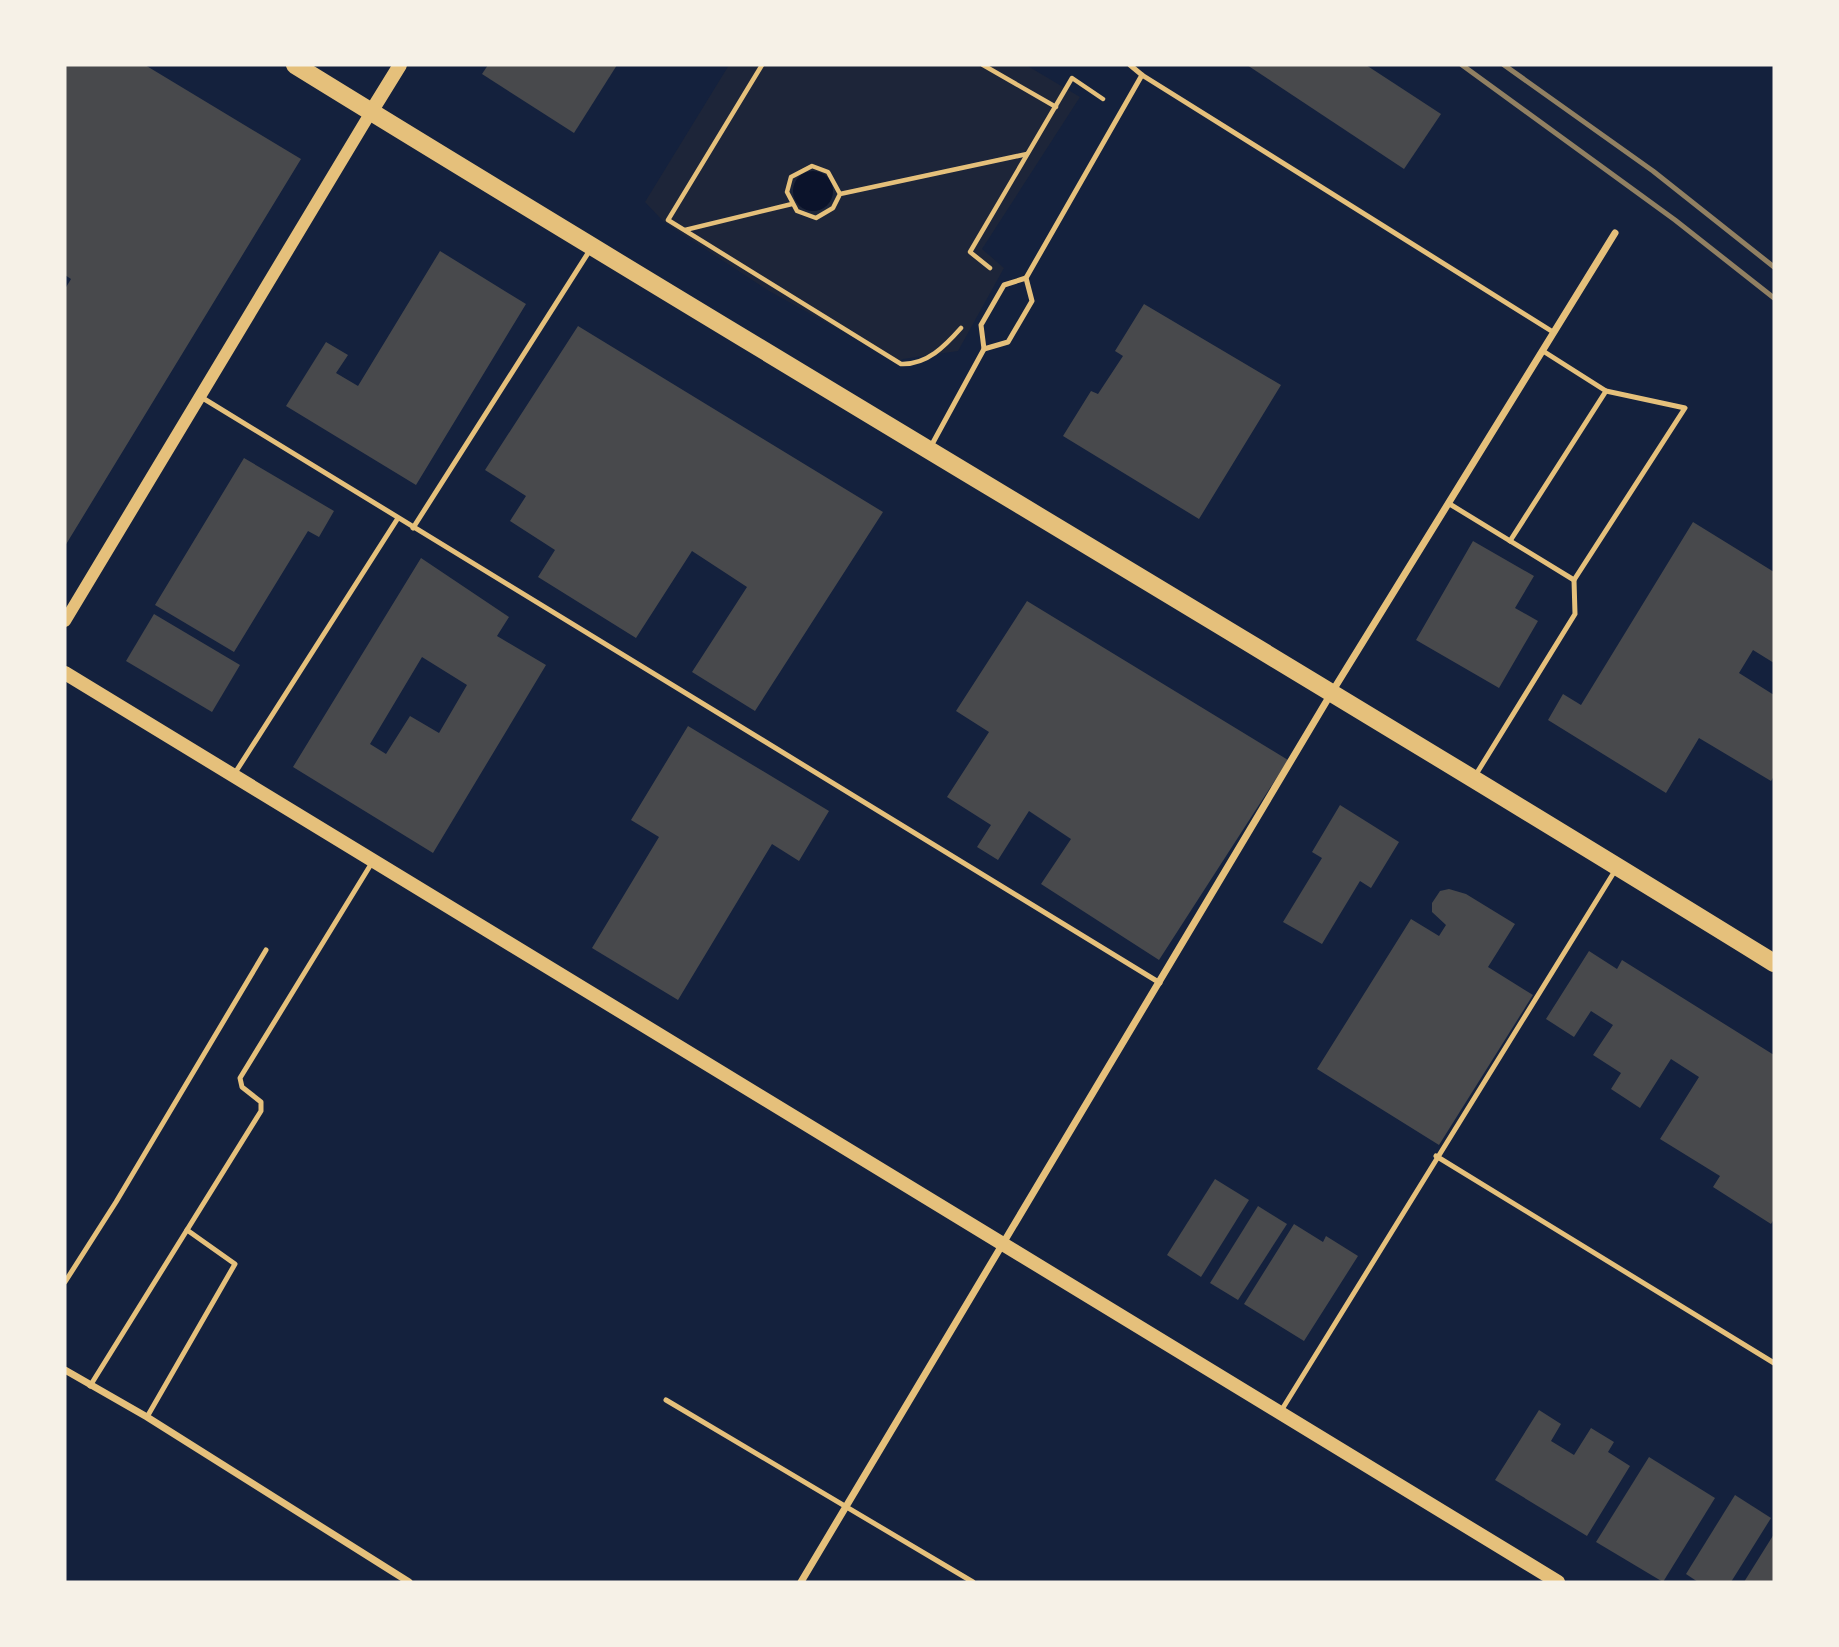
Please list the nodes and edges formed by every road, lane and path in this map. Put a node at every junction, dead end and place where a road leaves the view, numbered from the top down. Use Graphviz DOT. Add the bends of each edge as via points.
graph roads {
  1 [pos="295,65"];
  2 [pos="400,65"];
  3 [pos="762,65"];
  4 [pos="983,65"];
  5 [pos="1130,65"];
  6 [pos="1142,75"];
  7 [pos="1056,107"];
  8 [pos="1121,111"];
  9 [pos="371,112"];
  10 [pos="1028,154"];
  11 [pos="840,194"];
  12 [pos="792,204"];
  13 [pos="685,230"];
  14 [pos="1615,233"];
  15 [pos="591,248"];
  16 [pos="995,272"];
  17 [pos="1026,278"];
  18 [pos="967,321"];
  19 [pos="1553,332"];
  20 [pos="984,349"];
  21 [pos="1544,351"];
  22 [pos="1606,391"];
  23 [pos="200,397"];
  24 [pos="928,451"];
  25 [pos="1448,503"];
  26 [pos="398,518"];
  27 [pos="414,528"];
  28 [pos="1510,541"];
  29 [pos="1574,580"];
  30 [pos="65,621"];
  31 [pos="65,673"];
  32 [pos="1332,692"];
  33 [pos="233,775"];
  34 [pos="1474,779"];
  35 [pos="373,860"];
  36 [pos="1618,866"];
  37 [pos="266,950"];
  38 [pos="1774,963"];
  39 [pos="1160,983"];
  40 [pos="1436,1156"];
  41 [pos="187,1230"];
  42 [pos="1003,1245"];
  43 [pos="65,1282"];
  44 [pos="1774,1363"];
  45 [pos="65,1370"];
  46 [pos="90,1386"];
  47 [pos="666,1400"];
  48 [pos="1279,1414"];
  49 [pos="146,1418"];
  50 [pos="848,1506"];
  51 [pos="409,1582"];
  52 [pos="801,1582"];
  53 [pos="973,1582"];
  54 [pos="1558,1582"];
  1 -- 9 [label="main road"];
  2 -- 9 [label="main road"];
  3 -- 13 [label="path" via="668,220"];
  4 -- 7 [label="path"];
  5 -- 6 [label="lane"];
  6 -- 8 [label="lane"];
  6 -- 19 [label="lane"];
  7 -- 8 [label="path" via="1072,78"];
  7 -- 10 [label="path"];
  8 -- 17 [label="lane"];
  9 -- 15 [label="main road"];
  9 -- 23 [label="street"];
  10 -- 11 [label="path"];
  10 -- 16 [label="path" via="970,252"];
  11 -- 12 [label="path" via="833,208 816,218 802,215"];
  11 -- 12 [label="path" via="838,183 828,172 805,167 788,184"];
  12 -- 13 [label="path"];
  13 -- 18 [label="path" via="901,364 916,365 945,346"];
  14 -- 19 [label="street"];
  15 -- 24 [label="main road"];
  15 -- 27 [label="lane"];
  17 -- 20 [label="lane" via="1004,285 981,325"];
  17 -- 20 [label="lane" via="1032,301 1008,342"];
  19 -- 21 [label="street"];
  20 -- 24 [label="lane"];
  21 -- 22 [label="lane"];
  21 -- 25 [label="street"];
  22 -- 28 [label="lane"];
  22 -- 29 [label="lane" via="1685,408"];
  23 -- 26 [label="lane"];
  23 -- 30 [label="street"];
  24 -- 32 [label="main road"];
  25 -- 28 [label="lane"];
  25 -- 32 [label="street"];
  26 -- 27 [label="lane"];
  26 -- 33 [label="lane"];
  27 -- 39 [label="lane"];
  28 -- 29 [label="lane"];
  29 -- 34 [label="lane" via="1575,614"];
  31 -- 33 [label="main road"];
  32 -- 34 [label="main road"];
  32 -- 39 [label="street"];
  33 -- 35 [label="main road"];
  34 -- 36 [label="main road"];
  35 -- 41 [label="lane" via="240,1078 242,1087 261,1102 261,1111"];
  35 -- 42 [label="main road"];
  36 -- 38 [label="main road"];
  36 -- 40 [label="lane"];
  37 -- 43 [label="lane"];
  39 -- 42 [label="street"];
  40 -- 44 [label="lane"];
  40 -- 48 [label="lane"];
  41 -- 46 [label="lane"];
  41 -- 49 [label="lane" via="236,1264"];
  42 -- 48 [label="main road"];
  42 -- 50 [label="street"];
  45 -- 46 [label="street"];
  46 -- 49 [label="street"];
  47 -- 50 [label="lane"];
  48 -- 54 [label="main road"];
  49 -- 51 [label="street"];
  50 -- 52 [label="street"];
  50 -- 53 [label="lane"];
}
